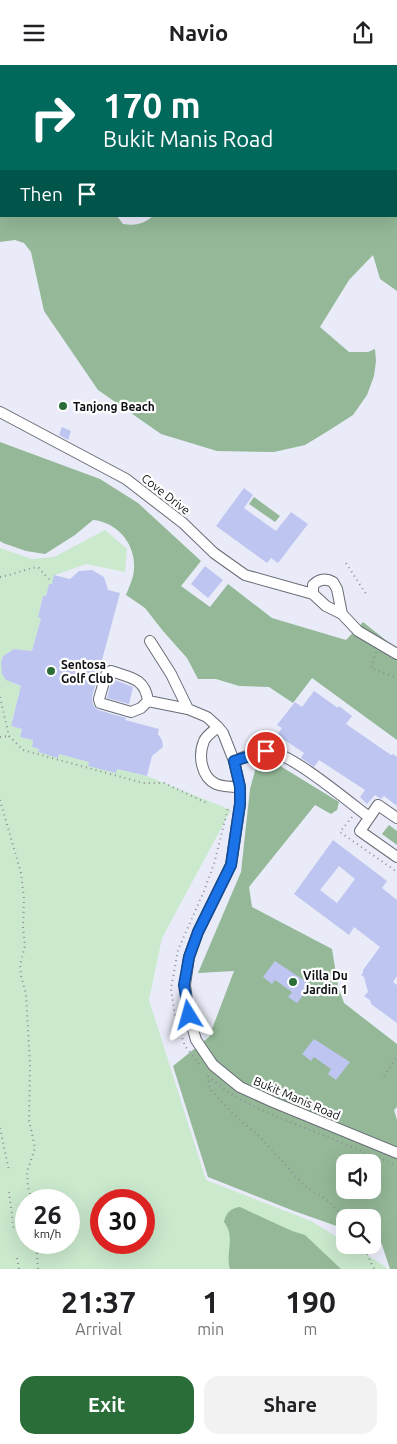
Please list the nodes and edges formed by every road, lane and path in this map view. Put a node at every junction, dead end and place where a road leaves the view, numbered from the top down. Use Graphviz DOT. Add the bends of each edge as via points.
graph roads {
  1 [pos="0,412"];
  2 [pos="346,563"];
  3 [pos="0,577"];
  4 [pos="52,581"];
  5 [pos="366,593"];
  6 [pos="313,594"];
  7 [pos="342,614"];
  8 [pos="150,641"];
  9 [pos="379,643"];
  10 [pos="397,654"];
  11 [pos="397,678"];
  12 [pos="0,697"];
  13 [pos="148,701"];
  14 [pos="188,709"];
  15 [pos="218,727"];
  16 [pos="9,736"];
  17 [pos="0,737"];
  18 [pos="234,761"];
  19 [pos="227,787"];
  20 [pos="240,787"];
  21 [pos="0,800"];
  22 [pos="209,804"];
  23 [pos="369,817"];
  24 [pos="397,818"];
  25 [pos="397,857"];
  26 [pos="214,864"];
  27 [pos="171,989"];
  28 [pos="185,1045"];
  29 [pos="397,1057"];
  30 [pos="213,1065"];
  31 [pos="384,1076"];
  32 [pos="0,1128"];
  33 [pos="397,1153"];
  34 [pos="8,1171"];
  35 [pos="29,1189"];
  36 [pos="9,1192"];
  37 [pos="336,1209"];
  38 [pos="14,1231"];
  39 [pos="37,1254"];
  40 [pos="367,1254"];
  41 [pos="17,1258"];
  42 [pos="19,1269"];
  43 [pos="38,1269"];
  44 [pos="374,1269"];
  1 -- 6 [label="street, Cove Drive" via="126,479 245,575"];
  2 -- 5 [label="path"];
  3 -- 4 [label="path" via="38,567"];
  6 -- 7 [label="street, Cove Drive" via="330,609"];
  6 -- 7 [label="street" via="313,585 322,579 333,582"];
  7 -- 9 [label="street, Cove Drive" via="354,627"];
  8 -- 14 [label="street"];
  9 -- 10 [label="street, Cove Drive"];
  9 -- 11 [label="path" via="370,669"];
  12 -- 16 [label="path"];
  13 -- 13 [label="street" via="131,712 100,703 106,675 111,671 138,680 147,690"];
  13 -- 14 [label="street, Bukit Manis Road"];
  14 -- 15 [label="street, Bukit Manis Road" via="207,717"];
  15 -- 18 [label="street, Bukit Manis Road"];
  15 -- 19 [label="street" via="204,740 201,758 207,776"];
  16 -- 17 [label="path"];
  16 -- 22 [label="path" via="23,750 143,783 164,783"];
  18 -- 20 [label="street, Bukit Manis Road"];
  18 -- 23 [label="street" via="266,751 277,753 292,760"];
  19 -- 20 [label="street"];
  19 -- 26 [label="path" via="229,803"];
  20 -- 30 [label="street, Bukit Manis Road" via="231,865 198,932 184,985 196,1040"];
  21 -- 35 [label="path" via="21,873 24,899 25,946 20,965 26,994 30,1065 28,1120 35,1148 27,1172"];
  23 -- 24 [label="street" via="378,805"];
  23 -- 25 [label="street" via="360,831"];
  27 -- 28 [label="path" via="175,1016"];
  29 -- 31 [label="path"];
  30 -- 33 [label="street, Bukit Manis Road" via="240,1087 273,1103"];
  30 -- 37 [label="path" via="208,1075 210,1089 305,1186"];
  32 -- 34 [label="path"];
  36 -- 38 [label="path"];
  39 -- 43 [label="path"];
  40 -- 44 [label="path"];
  41 -- 42 [label="path"];
}
